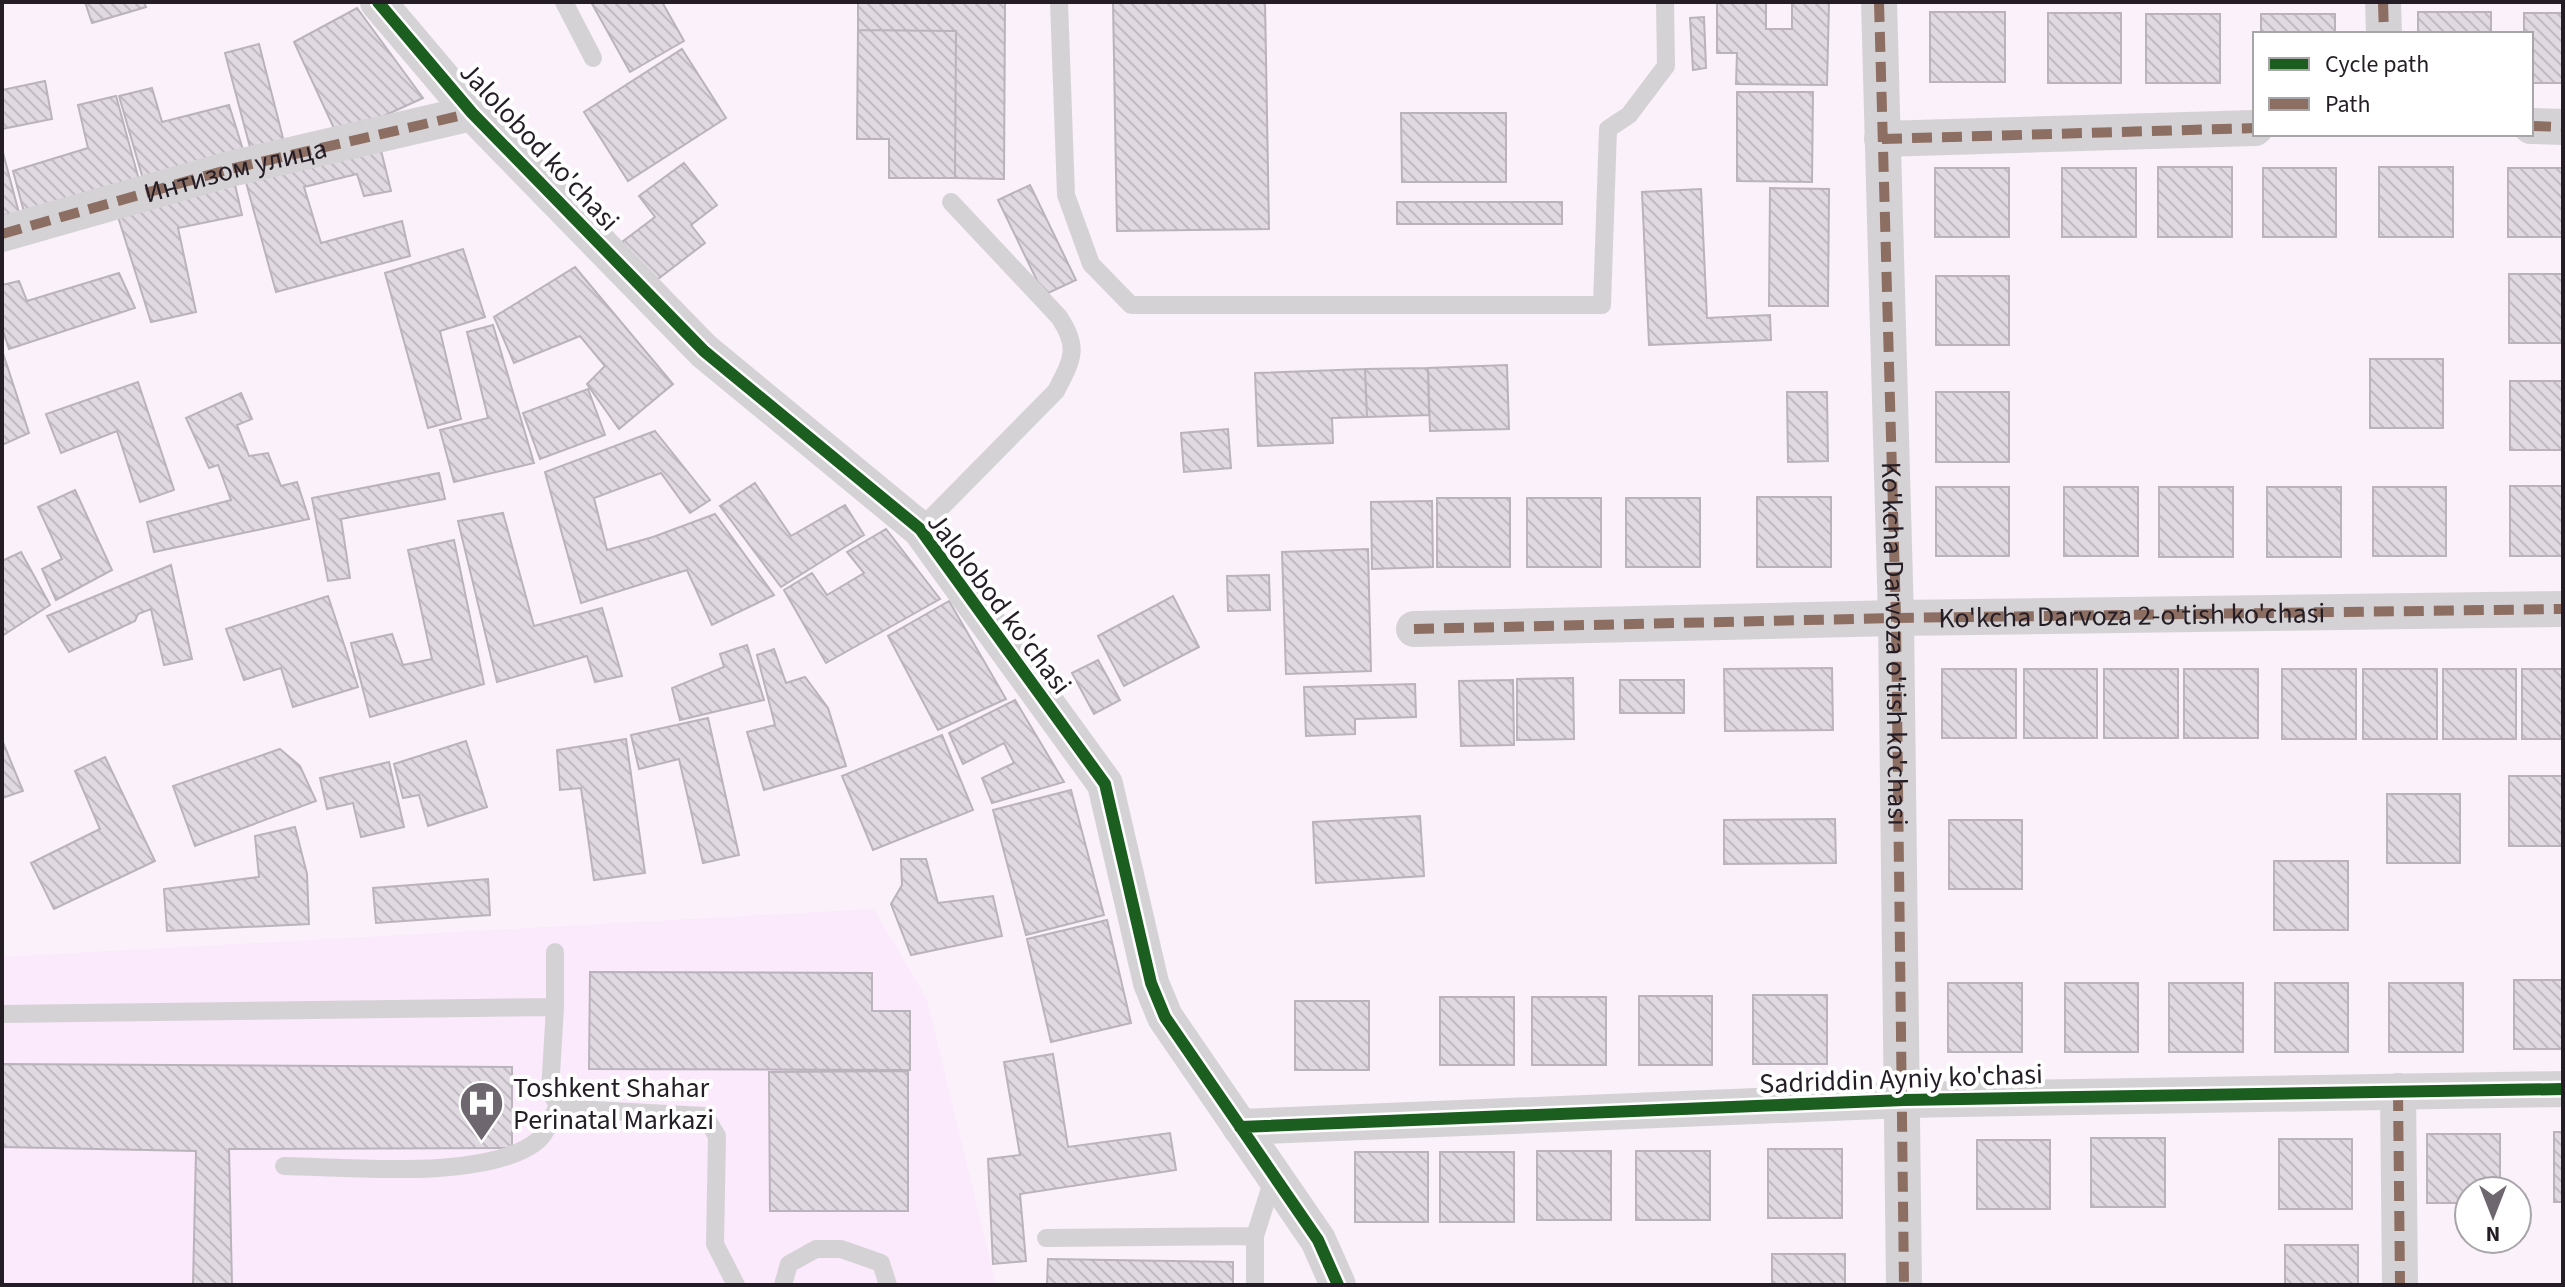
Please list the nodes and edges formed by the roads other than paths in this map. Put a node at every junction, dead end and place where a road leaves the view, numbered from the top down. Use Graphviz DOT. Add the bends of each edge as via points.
graph roads {
  1 [pos="378,2"];
  2 [pos="564,2"];
  3 [pos="1059,2"];
  4 [pos="1665,2"];
  5 [pos="1879,2"];
  6 [pos="2383,2"];
  7 [pos="2384,32"];
  8 [pos="593,58"];
  9 [pos="472,113"];
  10 [pos="2533,126"];
  11 [pos="2563,127"];
  12 [pos="2253,128"];
  13 [pos="1882,139"];
  14 [pos="951,202"];
  15 [pos="2,234"];
  16 [pos="920,529"];
  17 [pos="2563,609"];
  18 [pos="1896,618"];
  19 [pos="1414,629"];
  20 [pos="555,952"];
  21 [pos="555,1007"];
  22 [pos="2,1014"];
  23 [pos="2563,1089"];
  24 [pos="2398,1091"];
  25 [pos="1904,1100"];
  26 [pos="558,1106"];
  27 [pos="1240,1127"];
  28 [pos="284,1166"];
  29 [pos="1274,1176"];
  30 [pos="1255,1236"];
  31 [pos="1046,1238"];
  32 [pos="736,1285"];
  33 [pos="783,1285"];
  34 [pos="888,1285"];
  35 [pos="1255,1285"];
  36 [pos="1338,1285"];
  37 [pos="1904,1285"];
  38 [pos="2400,1285"];
  1 -- 9 [label="street, Jalolobod ko'chasi"];
  2 -- 8 [label="lane"];
  3 -- 4 [label="lane" via="1066,195 1091,264 1131,305 1602,305 1608,129 1629,115 1666,66"];
  5 -- 13 [label="street, Ko'kcha Darvoza o'tish ko'chasi"];
  6 -- 7 [label="street"];
  9 -- 15 [label="street, Интизом улица" via="230,169"];
  9 -- 16 [label="street, Jalolobod ko'chasi" via="704,351"];
  10 -- 11 [label="street"];
  12 -- 13 [label="street"];
  13 -- 18 [label="street, Ko'kcha Darvoza o'tish ko'chasi"];
  14 -- 16 [label="lane" via="1059,317 1072,337 1070,364 1056,391"];
  16 -- 27 [label="street, Jalolobod ko'chasi" via="1105,784 1151,983 1165,1017"];
  17 -- 18 [label="street, Ko'kcha Darvoza 2-o'tish ko'chasi"];
  18 -- 19 [label="street, Ko'kcha Darvoza 2-o'tish ko'chasi"];
  18 -- 25 [label="street, Ko'kcha Darvoza o'tish ko'chasi"];
  20 -- 21 [label="lane"];
  21 -- 22 [label="lane"];
  21 -- 26 [label="lane" via="550,1091"];
  23 -- 24 [label="street, Sadriddin Ayniy ko'chasi"];
  24 -- 25 [label="street, Sadriddin Ayniy ko'chasi"];
  24 -- 38 [label="street"];
  25 -- 27 [label="street, Sadriddin Ayniy ko'chasi"];
  25 -- 37 [label="street, Ko'kcha Darvoza o'tish ko'chasi"];
  26 -- 28 [label="lane" via="539,1140 512,1157 443,1168"];
  26 -- 32 [label="lane" via="705,1116 717,1136 715,1244"];
  27 -- 29 [label="street, Jalolobod ko'chasi"];
  29 -- 30 [label="lane"];
  29 -- 36 [label="street, Jalolobod ko'chasi" via="1318,1240"];
  30 -- 31 [label="lane"];
  30 -- 35 [label="lane"];
  33 -- 34 [label="lane" via="789,1264 816,1249 841,1249 881,1263"];
}
